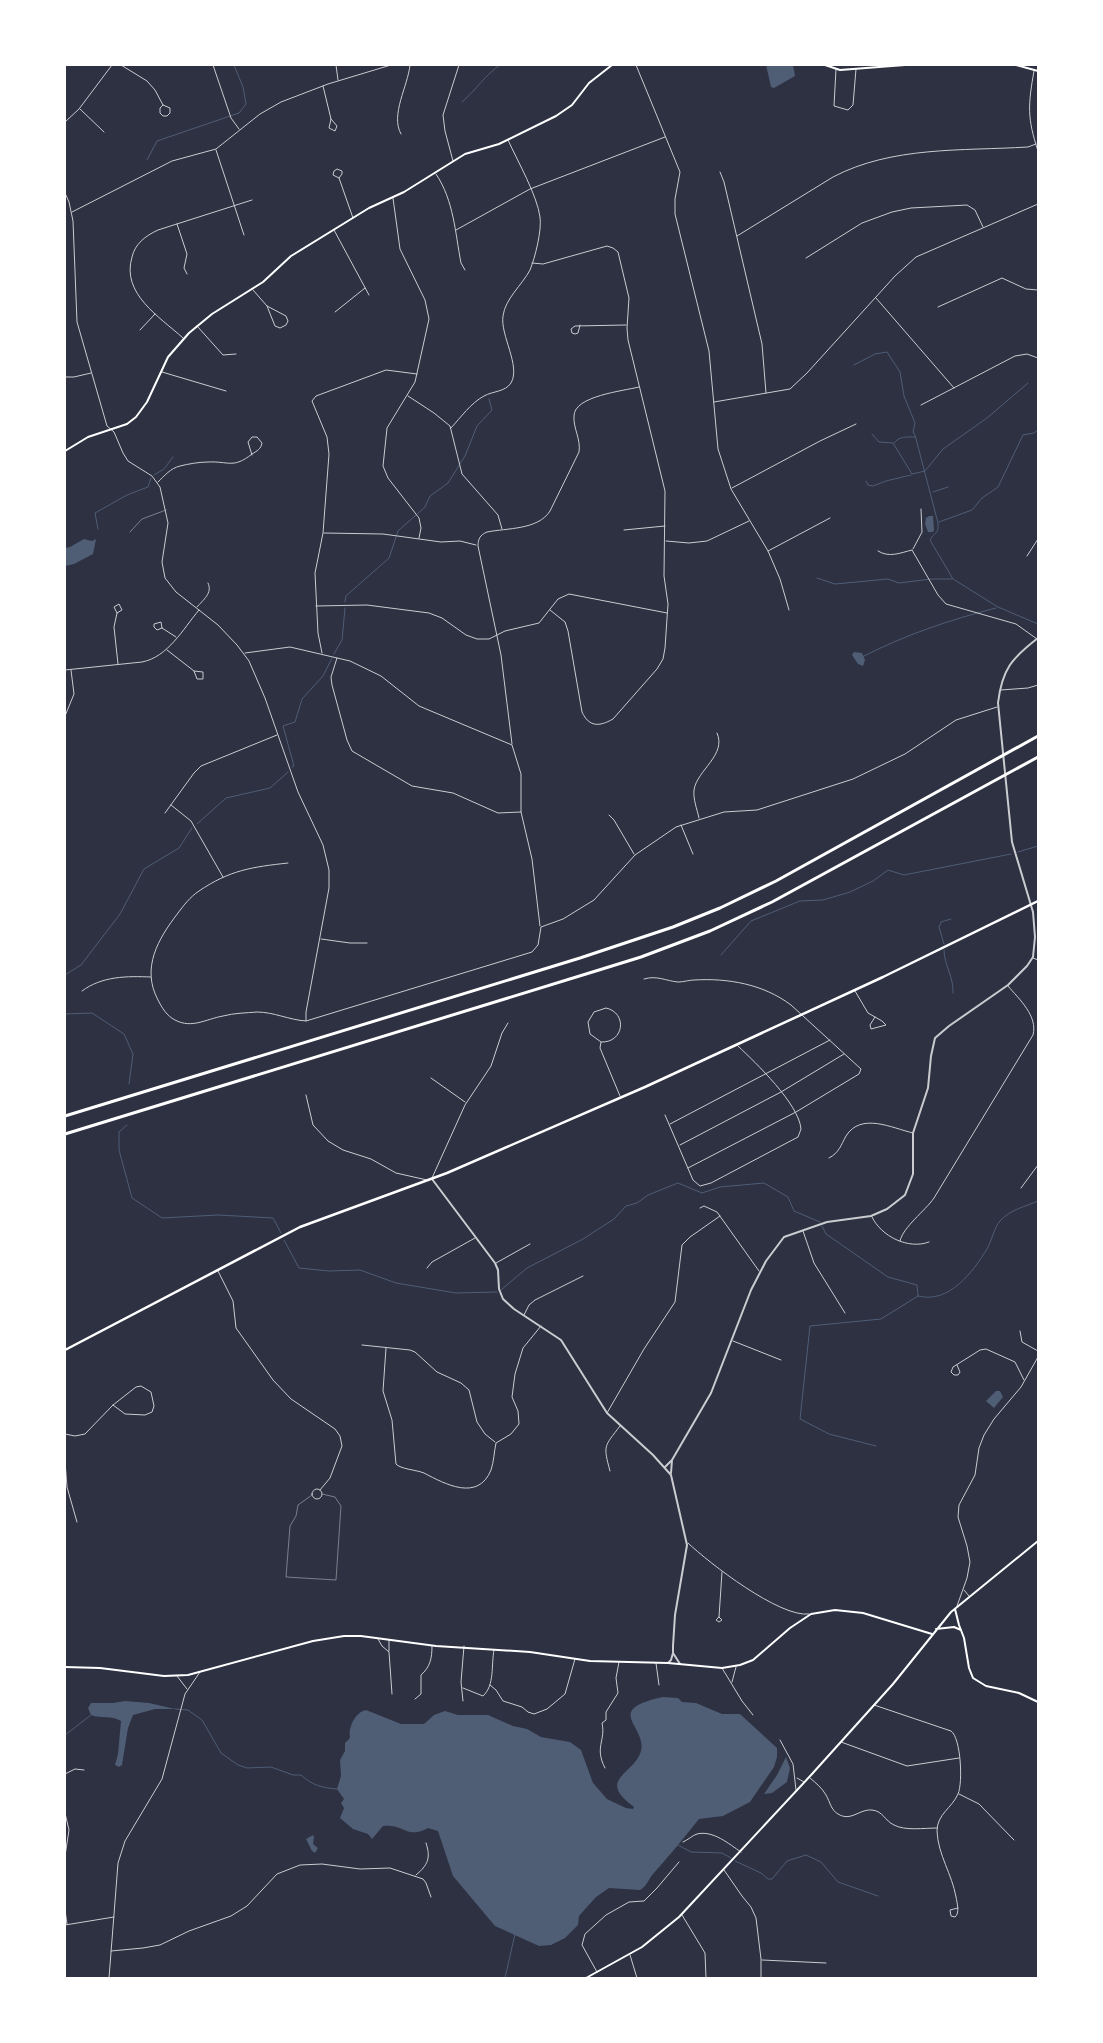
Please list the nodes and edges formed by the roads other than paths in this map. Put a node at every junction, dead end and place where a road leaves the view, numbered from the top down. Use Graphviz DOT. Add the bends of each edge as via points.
graph roads {
  1 [pos="112,65"];
  2 [pos="121,65"];
  3 [pos="213,65"];
  4 [pos="336,65"];
  5 [pos="391,65"];
  6 [pos="410,65"];
  7 [pos="459,65"];
  8 [pos="612,65"];
  9 [pos="636,65"];
  10 [pos="825,65"];
  11 [pos="905,65"];
  12 [pos="1016,65"];
  13 [pos="1021,66"];
  14 [pos="836,68"];
  15 [pos="856,69"];
  16 [pos="1034,70"];
  17 [pos="1038,72"];
  18 [pos="339,81"];
  19 [pos="323,85"];
  20 [pos="163,105"];
  21 [pos="79,109"];
  22 [pos="331,118"];
  23 [pos="65,122"];
  24 [pos="239,130"];
  25 [pos="104,132"];
  26 [pos="401,134"];
  27 [pos="665,137"];
  28 [pos="507,139"];
  29 [pos="1036,144"];
  30 [pos="216,149"];
  31 [pos="1038,151"];
  32 [pos="453,161"];
  33 [pos="436,172"];
  34 [pos="720,172"];
  35 [pos="340,178"];
  36 [pos="530,189"];
  37 [pos="65,193"];
  38 [pos="393,198"];
  39 [pos="252,200"];
  40 [pos="1038,204"];
  41 [pos="234,206"];
  42 [pos="72,212"];
  43 [pos="354,218"];
  44 [pos="177,224"];
  45 [pos="983,228"];
  46 [pos="334,230"];
  47 [pos="456,230"];
  48 [pos="244,235"];
  49 [pos="737,236"];
  50 [pos="806,258"];
  51 [pos="532,263"];
  52 [pos="465,270"];
  53 [pos="187,274"];
  54 [pos="365,288"];
  55 [pos="252,289"];
  56 [pos="1038,290"];
  57 [pos="369,295"];
  58 [pos="876,298"];
  59 [pos="266,306"];
  60 [pos="938,306"];
  61 [pos="335,312"];
  62 [pos="156,313"];
  63 [pos="627,325"];
  64 [pos="197,326"];
  65 [pos="580,326"];
  66 [pos="140,330"];
  67 [pos="184,339"];
  68 [pos="236,354"];
  69 [pos="1038,358"];
  70 [pos="161,372"];
  71 [pos="92,373"];
  72 [pos="416,374"];
  73 [pos="65,377"];
  74 [pos="639,387"];
  75 [pos="954,388"];
  76 [pos="226,391"];
  77 [pos="766,394"];
  78 [pos="407,396"];
  79 [pos="714,403"];
  80 [pos="921,405"];
  81 [pos="856,424"];
  82 [pos="451,428"];
  83 [pos="111,430"];
  84 [pos="65,451"];
  85 [pos="252,455"];
  86 [pos="158,482"];
  87 [pos="731,488"];
  88 [pos="921,509"];
  89 [pos="166,510"];
  90 [pos="830,518"];
  91 [pos="750,520"];
  92 [pos="665,526"];
  93 [pos="502,529"];
  94 [pos="624,530"];
  95 [pos="130,532"];
  96 [pos="323,533"];
  97 [pos="419,538"];
  98 [pos="1038,540"];
  99 [pos="665,541"];
  100 [pos="478,546"];
  101 [pos="878,550"];
  102 [pos="912,550"];
  103 [pos="768,551"];
  104 [pos="1027,556"];
  105 [pos="208,583"];
  106 [pos="316,606"];
  107 [pos="197,607"];
  108 [pos="200,609"];
  109 [pos="550,610"];
  110 [pos="789,610"];
  111 [pos="117,613"];
  112 [pos="667,614"];
  113 [pos="162,628"];
  114 [pos="497,636"];
  115 [pos="176,638"];
  116 [pos="1038,639"];
  117 [pos="166,649"];
  118 [pos="244,653"];
  119 [pos="322,654"];
  120 [pos="337,657"];
  121 [pos="118,665"];
  122 [pos="65,670"];
  123 [pos="71,670"];
  124 [pos="194,671"];
  125 [pos="1038,685"];
  126 [pos="1000,690"];
  127 [pos="998,707"];
  128 [pos="65,716"];
  129 [pos="717,733"];
  130 [pos="278,734"];
  131 [pos="1038,736"];
  132 [pos="512,745"];
  133 [pos="1038,757"];
  134 [pos="171,805"];
  135 [pos="521,812"];
  136 [pos="165,813"];
  137 [pos="608,815"];
  138 [pos="699,819"];
  139 [pos="681,825"];
  140 [pos="693,854"];
  141 [pos="635,855"];
  142 [pos="288,863"];
  143 [pos="223,878"];
  144 [pos="1038,901"];
  145 [pos="1032,904"];
  146 [pos="540,927"];
  147 [pos="320,939"];
  148 [pos="367,943"];
  149 [pos="1032,957"];
  150 [pos="1038,960"];
  151 [pos="152,977"];
  152 [pos="644,979"];
  153 [pos="1008,985"];
  154 [pos="855,990"];
  155 [pos="82,991"];
  156 [pos="803,1014"];
  157 [pos="875,1017"];
  158 [pos="306,1021"];
  159 [pos="508,1023"];
  160 [pos="831,1040"];
  161 [pos="601,1042"];
  162 [pos="737,1045"];
  163 [pos="845,1053"];
  164 [pos="766,1073"];
  165 [pos="431,1078"];
  166 [pos="780,1092"];
  167 [pos="306,1095"];
  168 [pos="621,1097"];
  169 [pos="467,1102"];
  170 [pos="796,1112"];
  171 [pos="665,1115"];
  172 [pos="65,1116"];
  173 [pos="669,1124"];
  174 [pos="913,1133"];
  175 [pos="65,1134"];
  176 [pos="678,1146"];
  177 [pos="829,1158"];
  178 [pos="1038,1165"];
  179 [pos="688,1168"];
  180 [pos="432,1179"];
  181 [pos="428,1180"];
  182 [pos="1021,1188"];
  183 [pos="700,1208"];
  184 [pos="720,1216"];
  185 [pos="871,1216"];
  186 [pos="803,1231"];
  187 [pos="475,1238"];
  188 [pos="900,1241"];
  189 [pos="929,1242"];
  190 [pos="530,1244"];
  191 [pos="495,1263"];
  192 [pos="427,1268"];
  193 [pos="217,1270"];
  194 [pos="760,1272"];
  195 [pos="583,1276"];
  196 [pos="845,1313"];
  197 [pos="523,1316"];
  198 [pos="541,1326"];
  199 [pos="1020,1330"];
  200 [pos="732,1340"];
  201 [pos="362,1345"];
  202 [pos="386,1348"];
  203 [pos="65,1350"];
  204 [pos="1038,1351"];
  205 [pos="1038,1357"];
  206 [pos="781,1360"];
  207 [pos="957,1365"];
  208 [pos="1025,1380"];
  209 [pos="113,1405"];
  210 [pos="606,1413"];
  211 [pos="620,1426"];
  212 [pos="65,1434"];
  213 [pos="496,1443"];
  214 [pos="672,1460"];
  215 [pos="65,1461"];
  216 [pos="665,1467"];
  217 [pos="610,1471"];
  218 [pos="671,1476"];
  219 [pos="320,1490"];
  220 [pos="322,1494"];
  221 [pos="312,1495"];
  222 [pos="77,1522"];
  223 [pos="1038,1541"];
  224 [pos="687,1542"];
  225 [pos="722,1571"];
  226 [pos="963,1589"];
  227 [pos="970,1596"];
  228 [pos="956,1607"];
  229 [pos="811,1614"];
  230 [pos="720,1617"];
  231 [pos="936,1629"];
  232 [pos="961,1630"];
  233 [pos="932,1634"];
  234 [pos="378,1638"];
  235 [pos="389,1640"];
  236 [pos="432,1646"];
  237 [pos="464,1646"];
  238 [pos="494,1649"];
  239 [pos="389,1652"];
  240 [pos="673,1652"];
  241 [pos="575,1659"];
  242 [pos="619,1662"];
  243 [pos="656,1663"];
  244 [pos="668,1663"];
  245 [pos="680,1665"];
  246 [pos="736,1666"];
  247 [pos="65,1668"];
  248 [pos="722,1668"];
  249 [pos="200,1672"];
  250 [pos="177,1676"];
  251 [pos="732,1683"];
  252 [pos="490,1685"];
  253 [pos="660,1685"];
  254 [pos="463,1688"];
  255 [pos="187,1689"];
  256 [pos="392,1694"];
  257 [pos="415,1698"];
  258 [pos="463,1701"];
  259 [pos="1038,1702"];
  260 [pos="874,1705"];
  261 [pos="753,1715"];
  262 [pos="780,1740"];
  263 [pos="841,1742"];
  264 [pos="959,1758"];
  265 [pos="605,1768"];
  266 [pos="84,1770"];
  267 [pos="65,1774"];
  268 [pos="809,1777"];
  269 [pos="796,1778"];
  270 [pos="805,1782"];
  271 [pos="797,1791"];
  272 [pos="958,1794"];
  273 [pos="65,1813"];
  274 [pos="937,1828"];
  275 [pos="1014,1840"];
  276 [pos="683,1842"];
  277 [pos="426,1843"];
  278 [pos="741,1852"];
  279 [pos="65,1856"];
  280 [pos="678,1862"];
  281 [pos="724,1870"];
  282 [pos="416,1876"];
  283 [pos="430,1897"];
  284 [pos="958,1908"];
  285 [pos="65,1910"];
  286 [pos="681,1914"];
  287 [pos="115,1917"];
  288 [pos="66,1925"];
  289 [pos="111,1951"];
  290 [pos="630,1955"];
  291 [pos="761,1960"];
  292 [pos="826,1963"];
  293 [pos="597,1972"];
  294 [pos="109,1978"];
  295 [pos="586,1978"];
  296 [pos="637,1978"];
  297 [pos="706,1978"];
  298 [pos="761,1978"];
  1 -- 21 [label="street"];
  2 -- 20 [label="street" via="148,81"];
  3 -- 24 [label="street" via="231,118"];
  4 -- 18 [label="street"];
  5 -- 18 [label="street"];
  6 -- 26 [label="street" via="397,117"];
  7 -- 32 [label="street" via="443,115"];
  8 -- 28 [label="main road" via="589,83 564,110"];
  9 -- 27 [label="street"];
  10 -- 14 [label="main road"];
  11 -- 15 [label="main road"];
  12 -- 13 [label="main road"];
  13 -- 16 [label="main road"];
  14 -- 15 [label="main road"];
  14 -- 15 [label="street" via="834,106 848,110 854,105"];
  16 -- 17 [label="main road"];
  16 -- 29 [label="street" via="1028,108"];
  18 -- 19 [label="street"];
  19 -- 22 [label="street"];
  19 -- 24 [label="street" via="268,109"];
  20 -- 20 [label="street" via="160,114 168,116 170,108"];
  21 -- 23 [label="street"];
  21 -- 25 [label="street"];
  24 -- 30 [label="street"];
  27 -- 36 [label="street"];
  27 -- 79 [label="street" via="680,172 675,214 709,351"];
  28 -- 32 [label="main road"];
  28 -- 36 [label="street"];
  29 -- 31 [label="street"];
  29 -- 49 [label="street" via="892,155 833,177"];
  30 -- 41 [label="street"];
  30 -- 42 [label="street" via="166,164"];
  32 -- 33 [label="main road"];
  33 -- 38 [label="main road"];
  33 -- 47 [label="street" via="448,194"];
  34 -- 49 [label="street"];
  35 -- 43 [label="street"];
  36 -- 47 [label="street"];
  36 -- 51 [label="street" via="540,216"];
  37 -- 42 [label="street"];
  38 -- 43 [label="main road"];
  38 -- 72 [label="street" via="400,249 429,313"];
  39 -- 41 [label="street"];
  40 -- 45 [label="street"];
  41 -- 44 [label="street"];
  41 -- 48 [label="street"];
  42 -- 71 [label="street" via="77,322"];
  43 -- 46 [label="main road"];
  44 -- 53 [label="street" via="187,257 184,268"];
  44 -- 62 [label="street" via="144,237 131,261 134,291"];
  45 -- 50 [label="street" via="975,210 967,205 903,209 862,223"];
  45 -- 58 [label="street" via="916,257"];
  46 -- 54 [label="street"];
  46 -- 55 [label="main road" via="297,251 268,279"];
  47 -- 52 [label="street"];
  49 -- 77 [label="street" via="762,344"];
  51 -- 63 [label="street" via="543,264 607,246 613,248 618,252 628,289"];
  51 -- 82 [label="street" via="503,314 514,369 511,382 505,389 480,399"];
  54 -- 57 [label="street"];
  54 -- 61 [label="street"];
  55 -- 59 [label="street"];
  55 -- 64 [label="main road"];
  56 -- 60 [label="street" via="1026,289 1002,278"];
  58 -- 75 [label="street"];
  58 -- 77 [label="street" via="797,383 790,389"];
  59 -- 59 [label="street" via="286,316 286,325 276,326"];
  62 -- 66 [label="street"];
  62 -- 67 [label="street"];
  63 -- 65 [label="street"];
  63 -- 74 [label="street"];
  64 -- 67 [label="main road"];
  64 -- 68 [label="street" via="222,355"];
  67 -- 70 [label="main road" via="168,357"];
  69 -- 75 [label="street" via="1027,354 1015,356"];
  70 -- 76 [label="street"];
  70 -- 83 [label="main road" via="148,402 136,417"];
  71 -- 73 [label="street"];
  71 -- 83 [label="street" via="107,426"];
  72 -- 78 [label="street"];
  72 -- 96 [label="street" via="386,370 314,398 313,406 329,444"];
  74 -- 92 [label="street" via="665,491"];
  74 -- 93 [label="street" via="579,405 574,416 579,452 550,511 537,522"];
  75 -- 80 [label="street"];
  77 -- 79 [label="street"];
  78 -- 82 [label="street" via="434,412"];
  78 -- 97 [label="street" via="387,428 383,466 387,477 419,518"];
  79 -- 87 [label="street" via="718,448"];
  81 -- 87 [label="street"];
  82 -- 93 [label="street" via="462,474 498,515"];
  83 -- 84 [label="main road" via="88,437"];
  83 -- 86 [label="street" via="128,461"];
  85 -- 85 [label="street" via="248,442 257,437 262,445"];
  85 -- 86 [label="street" via="234,465 209,462 178,466"];
  86 -- 89 [label="street"];
  87 -- 91 [label="street"];
  88 -- 102 [label="street" via="922,532"];
  89 -- 95 [label="lane" via="142,519"];
  89 -- 107 [label="street" via="168,526 163,575 176,592"];
  90 -- 103 [label="street"];
  91 -- 99 [label="street" via="707,541"];
  91 -- 103 [label="street"];
  92 -- 94 [label="street"];
  92 -- 99 [label="street"];
  93 -- 100 [label="street" via="484,533"];
  96 -- 97 [label="street"];
  96 -- 106 [label="street" via="315,567"];
  97 -- 100 [label="street" via="460,541"];
  98 -- 104 [label="street"];
  99 -- 112 [label="street"];
  100 -- 114 [label="street"];
  101 -- 102 [label="street" via="892,555"];
  102 -- 116 [label="street" via="938,596 946,604 1016,624"];
  103 -- 110 [label="street"];
  105 -- 107 [label="street" via="209,593"];
  106 -- 114 [label="street" via="366,605 410,610 438,616 472,637 489,639"];
  106 -- 119 [label="street"];
  107 -- 108 [label="street"];
  108 -- 115 [label="street"];
  108 -- 118 [label="street"];
  109 -- 112 [label="street" via="561,597 574,594"];
  109 -- 112 [label="street" via="565,622 582,712 593,725 604,725 613,719 663,659"];
  109 -- 114 [label="street" via="533,626 505,631"];
  111 -- 121 [label="street" via="114,628"];
  113 -- 115 [label="street"];
  114 -- 132 [label="street"];
  115 -- 117 [label="street"];
  116 -- 126 [label="street" via="1011,661"];
  117 -- 121 [label="street" via="150,660"];
  117 -- 124 [label="street"];
  118 -- 119 [label="street" via="280,647"];
  118 -- 130 [label="street"];
  119 -- 120 [label="street"];
  120 -- 132 [label="street" via="372,670 423,708"];
  120 -- 135 [label="street" via="332,685 352,751 412,786 453,794 498,813"];
  121 -- 123 [label="street"];
  122 -- 123 [label="street"];
  123 -- 128 [label="street" via="74,694"];
  124 -- 124 [label="street" via="203,672 203,679 196,678"];
  125 -- 126 [label="street"];
  126 -- 127 [label="street"];
  127 -- 138 [label="street" via="956,720 908,753 853,779 757,810 729,811"];
  127 -- 145 [label="street" via="1014,851"];
  129 -- 138 [label="street" via="717,750 694,790"];
  130 -- 134 [label="street" via="201,766"];
  130 -- 147 [label="street" via="327,860 329,888"];
  131 -- 172 [label="highway" via="776,881 673,927"];
  132 -- 135 [label="street" via="521,774"];
  133 -- 175 [label="highway" via="772,902 677,944"];
  134 -- 136 [label="street"];
  134 -- 143 [label="street" via="194,824"];
  135 -- 146 [label="street" via="532,859"];
  137 -- 141 [label="street"];
  138 -- 139 [label="street"];
  139 -- 140 [label="street"];
  139 -- 141 [label="street"];
  141 -- 146 [label="street" via="594,900 563,919"];
  142 -- 143 [label="street" via="243,869"];
  143 -- 151 [label="street" via="192,896 162,935 154,949"];
  144 -- 145 [label="main road"];
  145 -- 149 [label="street" via="1035,937"];
  145 -- 154 [label="main road"];
  146 -- 158 [label="street" via="538,945 530,953"];
  147 -- 148 [label="street"];
  147 -- 158 [label="street"];
  149 -- 150 [label="street"];
  149 -- 153 [label="street"];
  151 -- 155 [label="street" via="117,978 96,983"];
  151 -- 158 [label="street" via="154,993 163,1010 182,1022 198,1023 224,1015 257,1012"];
  152 -- 156 [label="street" via="731,981 780,997"];
  153 -- 174 [label="street" via="935,1038 928,1088"];
  153 -- 188 [label="street" via="1034,1022 1033,1035 934,1198 903,1232"];
  154 -- 156 [label="main road"];
  154 -- 157 [label="street" via="868,1013"];
  156 -- 160 [label="street"];
  156 -- 162 [label="main road"];
  157 -- 157 [label="street" via="882,1021 886,1025 871,1029"];
  159 -- 169 [label="street" via="491,1066"];
  160 -- 163 [label="street"];
  160 -- 164 [label="street"];
  161 -- 161 [label="street" via="615,1038 621,1028 617,1014 606,1008 594,1012 588,1022 590,1034"];
  161 -- 168 [label="street" via="602,1053"];
  162 -- 164 [label="street"];
  162 -- 168 [label="main road"];
  163 -- 166 [label="street"];
  163 -- 170 [label="street" via="861,1068 861,1072"];
  164 -- 166 [label="street"];
  164 -- 173 [label="street"];
  165 -- 169 [label="street"];
  166 -- 170 [label="street"];
  166 -- 176 [label="street"];
  167 -- 181 [label="street" via="310,1118 316,1130 328,1141 396,1173"];
  168 -- 180 [label="main road"];
  169 -- 180 [label="street"];
  170 -- 179 [label="street"];
  170 -- 179 [label="street" via="802,1129 798,1137 711,1183 698,1185"];
  171 -- 173 [label="street"];
  173 -- 176 [label="street"];
  174 -- 177 [label="street" via="864,1123 852,1129"];
  174 -- 185 [label="street" via="914,1169 907,1192 895,1204"];
  176 -- 179 [label="street"];
  178 -- 182 [label="street"];
  180 -- 181 [label="main road"];
  180 -- 187 [label="street"];
  181 -- 193 [label="main road" via="318,1219"];
  183 -- 184 [label="street" via="704,1206"];
  184 -- 194 [label="street"];
  184 -- 210 [label="street" via="682,1246 675,1302"];
  185 -- 186 [label="street" via="827,1222"];
  185 -- 188 [label="street" via="888,1236"];
  186 -- 194 [label="street" via="782,1238"];
  186 -- 196 [label="street" via="814,1263"];
  187 -- 191 [label="street"];
  187 -- 192 [label="street"];
  188 -- 189 [label="street"];
  190 -- 191 [label="street"];
  191 -- 197 [label="street" via="501,1295"];
  193 -- 203 [label="main road"];
  193 -- 219 [label="street" via="233,1301 236,1328 273,1380 340,1436 342,1446 330,1478"];
  194 -- 200 [label="street"];
  195 -- 197 [label="street" via="535,1300"];
  197 -- 198 [label="street"];
  198 -- 210 [label="street" via="566,1344"];
  198 -- 213 [label="street" via="523,1348 515,1374 512,1397 519,1424 511,1434"];
  199 -- 204 [label="street" via="1022,1342"];
  200 -- 206 [label="street"];
  200 -- 214 [label="street" via="711,1393"];
  201 -- 202 [label="street"];
  202 -- 213 [label="street" via="415,1352 436,1372 466,1386 477,1422"];
  202 -- 213 [label="street" via="383,1391 392,1420 397,1466 417,1470 453,1487 467,1488 488,1476"];
  205 -- 208 [label="street"];
  207 -- 207 [label="street" via="960,1372 954,1375 951,1372"];
  207 -- 208 [label="street" via="980,1350 989,1349 1015,1362"];
  208 -- 226 [label="street" via="984,1435 976,1472 959,1505 958,1517 970,1558"];
  209 -- 209 [label="street" via="123,1414 145,1415 152,1412 154,1406 152,1393 140,1386"];
  209 -- 212 [label="street" via="85,1434"];
  210 -- 211 [label="street"];
  211 -- 216 [label="street"];
  211 -- 217 [label="street" via="606,1443"];
  214 -- 216 [label="street"];
  214 -- 218 [label="street"];
  215 -- 222 [label="street" via="68,1491"];
  216 -- 218 [label="street"];
  218 -- 224 [label="street"];
  219 -- 220 [label="street"];
  219 -- 221 [label="street" via="314,1489"];
  220 -- 221 [label="street" via="318,1499"];
  220 -- 221 [label="lane" via="335,1497 341,1506 336,1580 286,1577 290,1526 298,1505"];
  223 -- 227 [label="main road"];
  224 -- 225 [label="street"];
  224 -- 240 [label="street" via="675,1616"];
  225 -- 229 [label="street" via="758,1596 791,1612"];
  225 -- 230 [label="street"];
  226 -- 227 [label="street"];
  226 -- 228 [label="street"];
  227 -- 228 [label="main road"];
  228 -- 231 [label="main road"];
  228 -- 232 [label="main road"];
  229 -- 233 [label="main road" via="829,1610 852,1611"];
  229 -- 246 [label="main road" via="753,1660"];
  231 -- 232 [label="main road"];
  231 -- 233 [label="main road"];
  232 -- 259 [label="main road" via="973,1678 986,1686 1019,1693"];
  233 -- 260 [label="main road"];
  234 -- 235 [label="main road"];
  234 -- 239 [label="street"];
  234 -- 249 [label="main road" via="328,1638"];
  235 -- 236 [label="main road"];
  235 -- 239 [label="street"];
  236 -- 237 [label="main road"];
  236 -- 257 [label="street" via="432,1660 421,1675 421,1694"];
  237 -- 238 [label="main road"];
  237 -- 258 [label="street"];
  238 -- 241 [label="main road"];
  238 -- 252 [label="street"];
  239 -- 256 [label="street"];
  240 -- 244 [label="street"];
  240 -- 245 [label="street"];
  241 -- 242 [label="main road"];
  241 -- 252 [label="street" via="565,1694 547,1709 534,1714 503,1701"];
  242 -- 243 [label="main road"];
  242 -- 265 [label="street" via="618,1693 602,1723 600,1758"];
  243 -- 244 [label="main road"];
  243 -- 253 [label="street"];
  244 -- 245 [label="main road"];
  245 -- 248 [label="main road"];
  246 -- 248 [label="main road"];
  246 -- 251 [label="street"];
  247 -- 250 [label="main road"];
  248 -- 251 [label="street"];
  249 -- 250 [label="main road"];
  249 -- 255 [label="street"];
  250 -- 255 [label="street"];
  251 -- 261 [label="street"];
  252 -- 254 [label="street" via="483,1696"];
  255 -- 287 [label="street" via="162,1779 122,1848"];
  260 -- 263 [label="main road"];
  260 -- 264 [label="street" via="951,1731 957,1740"];
  262 -- 269 [label="street"];
  263 -- 264 [label="street" via="907,1766"];
  263 -- 268 [label="main road"];
  264 -- 272 [label="street"];
  266 -- 267 [label="street" via="75,1769"];
  268 -- 270 [label="main road"];
  268 -- 274 [label="street" via="825,1792 832,1809 840,1816 850,1817 873,1810 896,1826"];
  269 -- 270 [label="street"];
  269 -- 271 [label="street"];
  270 -- 271 [label="main road"];
  271 -- 278 [label="main road"];
  272 -- 274 [label="street" via="940,1817"];
  272 -- 275 [label="street" via="979,1804"];
  273 -- 279 [label="street" via="69,1836"];
  274 -- 284 [label="street" via="941,1857 953,1881"];
  276 -- 278 [label="street" via="698,1834 718,1837"];
  277 -- 282 [label="street" via="428,1862"];
  278 -- 281 [label="main road"];
  280 -- 293 [label="street" via="644,1901 629,1902 606,1914 585,1934 582,1946"];
  281 -- 286 [label="main road"];
  281 -- 291 [label="street" via="756,1918"];
  282 -- 283 [label="street" via="426,1883"];
  282 -- 289 [label="street" via="390,1868 300,1865 286,1869 269,1881 247,1906 231,1916 160,1945"];
  285 -- 288 [label="street"];
  286 -- 290 [label="main road"];
  286 -- 297 [label="street" via="705,1953"];
  287 -- 288 [label="street"];
  287 -- 289 [label="street"];
  289 -- 294 [label="street"];
  290 -- 293 [label="main road"];
  290 -- 296 [label="street"];
  291 -- 292 [label="street"];
  291 -- 298 [label="street"];
  293 -- 295 [label="main road"];
}
